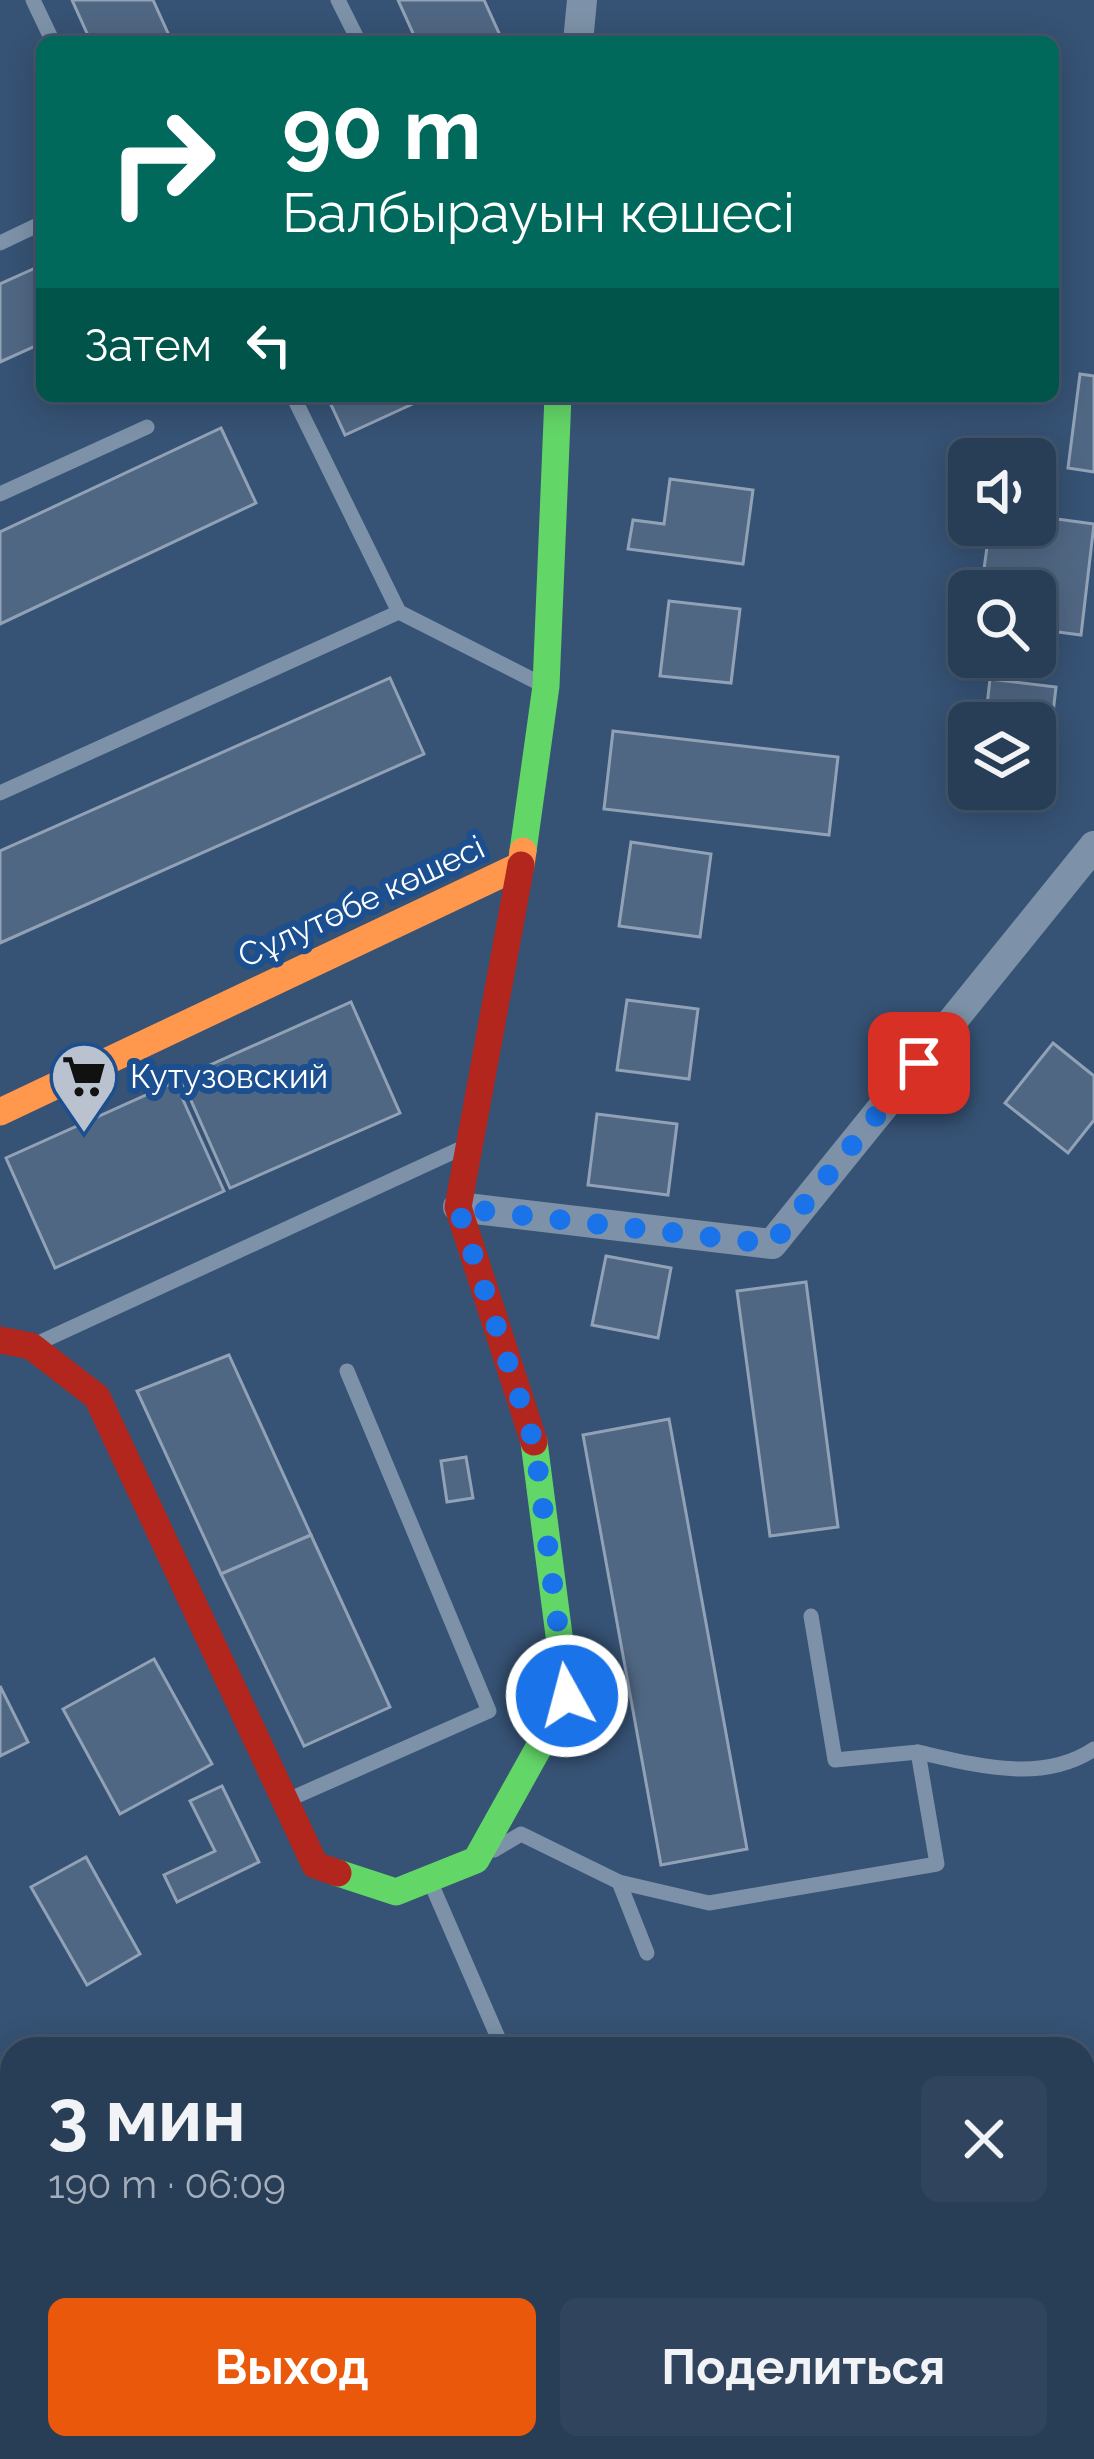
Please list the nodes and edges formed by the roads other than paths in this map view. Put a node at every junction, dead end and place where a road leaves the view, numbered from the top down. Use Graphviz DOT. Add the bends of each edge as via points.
graph roads {
  1 [pos="33,0"];
  2 [pos="338,0"];
  3 [pos="582,0"];
  4 [pos="49,36"];
  5 [pos="355,36"];
  6 [pos="579,36"];
  7 [pos="36,226"];
  8 [pos="0,242"];
  9 [pos="296,402"];
  10 [pos="558,402"];
  11 [pos="147,427"];
  12 [pos="0,494"];
  13 [pos="399,611"];
  14 [pos="546,686"];
  15 [pos="0,793"];
  16 [pos="1094,846"];
  17 [pos="521,866"];
  18 [pos="0,1112"];
  19 [pos="470,1144"];
  20 [pos="458,1208"];
  21 [pos="0,1340"];
  22 [pos="31,1346"];
  23 [pos="347,1371"];
  24 [pos="811,1616"];
  25 [pos="1094,1749"];
  26 [pos="918,1752"];
  27 [pos="285,1801"];
  28 [pos="476,1860"];
  29 [pos="429,1879"];
  30 [pos="619,1882"];
  31 [pos="647,1953"];
  32 [pos="498,2037"];
  1 -- 4 [label="lane"];
  2 -- 5 [label="lane"];
  3 -- 6 [label="street"];
  7 -- 8 [label="lane"];
  9 -- 13 [label="lane"];
  10 -- 14 [label="street, Сұлутөбе көшесі"];
  11 -- 12 [label="lane"];
  13 -- 14 [label="lane"];
  13 -- 15 [label="lane"];
  14 -- 17 [label="street, Сұлутөбе көшесі"];
  16 -- 20 [label="street" via="772,1244"];
  17 -- 18 [label="street, Сұлутөбе көшесі"];
  17 -- 19 [label="street"];
  19 -- 20 [label="street"];
  19 -- 22 [label="lane"];
  20 -- 28 [label="street" via="535,1446 567,1696"];
  21 -- 22 [label="street"];
  22 -- 27 [label="street" via="97,1397"];
  23 -- 27 [label="lane" via="488,1711"];
  24 -- 26 [label="lane" via="835,1760"];
  25 -- 26 [label="lane" via="1046,1769"];
  26 -- 30 [label="lane" via="937,1864 709,1903"];
  27 -- 29 [label="street" via="315,1865 396,1892"];
  28 -- 29 [label="street"];
  28 -- 30 [label="lane" via="521,1834"];
  29 -- 32 [label="lane"];
  30 -- 31 [label="lane"];
}
